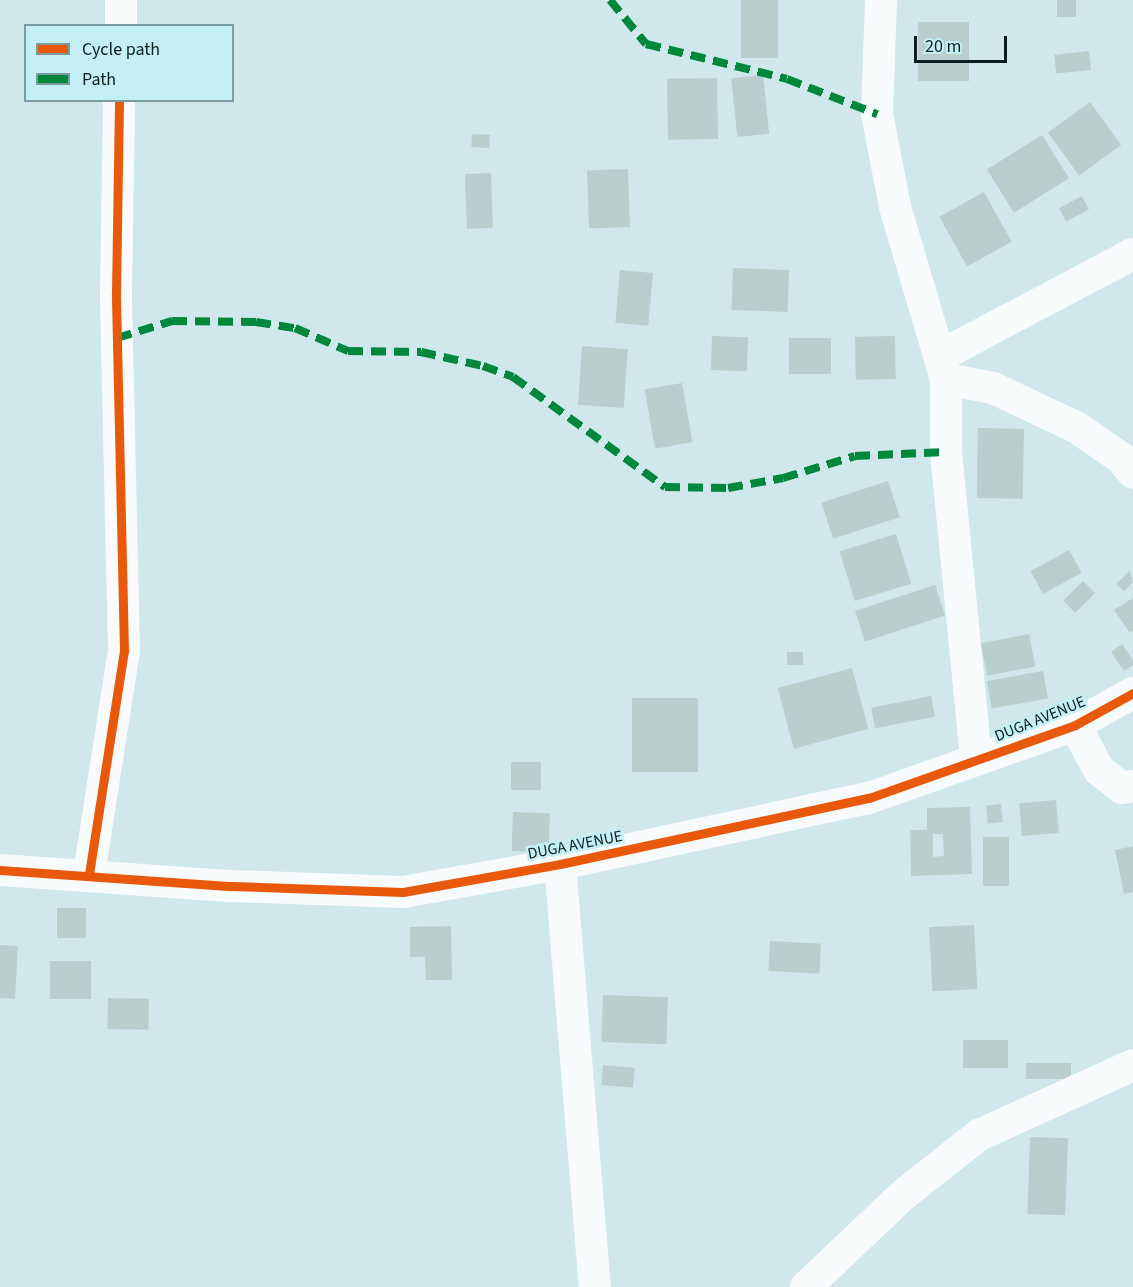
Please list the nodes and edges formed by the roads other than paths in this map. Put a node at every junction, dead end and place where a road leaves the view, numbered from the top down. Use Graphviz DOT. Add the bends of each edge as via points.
graph roads {
  1 [pos="121,0"];
  2 [pos="881,0"];
  3 [pos="121,24"];
  4 [pos="119,102"];
  5 [pos="1133,254"];
  6 [pos="943,368"];
  7 [pos="1133,473"];
  8 [pos="1133,693"];
  9 [pos="1075,725"];
  10 [pos="976,760"];
  11 [pos="1133,786"];
  12 [pos="560,864"];
  13 [pos="0,870"];
  14 [pos="89,874"];
  15 [pos="1133,1065"];
  16 [pos="595,1287"];
  17 [pos="806,1287"];
  1 -- 3 [label="street"];
  2 -- 6 [label="street" via="877,114 895,207"];
  4 -- 14 [label="street" via="116,292 124,651"];
  5 -- 6 [label="street"];
  6 -- 7 [label="street" via="1076,427 1121,458"];
  6 -- 10 [label="street" via="946,452"];
  8 -- 9 [label="street, DUGA AVENUE"];
  9 -- 10 [label="street, DUGA AVENUE"];
  9 -- 11 [label="street" via="1098,770 1122,788"];
  10 -- 12 [label="street, DUGA AVENUE" via="868,798"];
  12 -- 14 [label="street, DUGA AVENUE" via="404,892 231,886"];
  12 -- 16 [label="street"];
  13 -- 14 [label="street, DUGA AVENUE"];
  15 -- 17 [label="street" via="979,1135 903,1195"];
}
